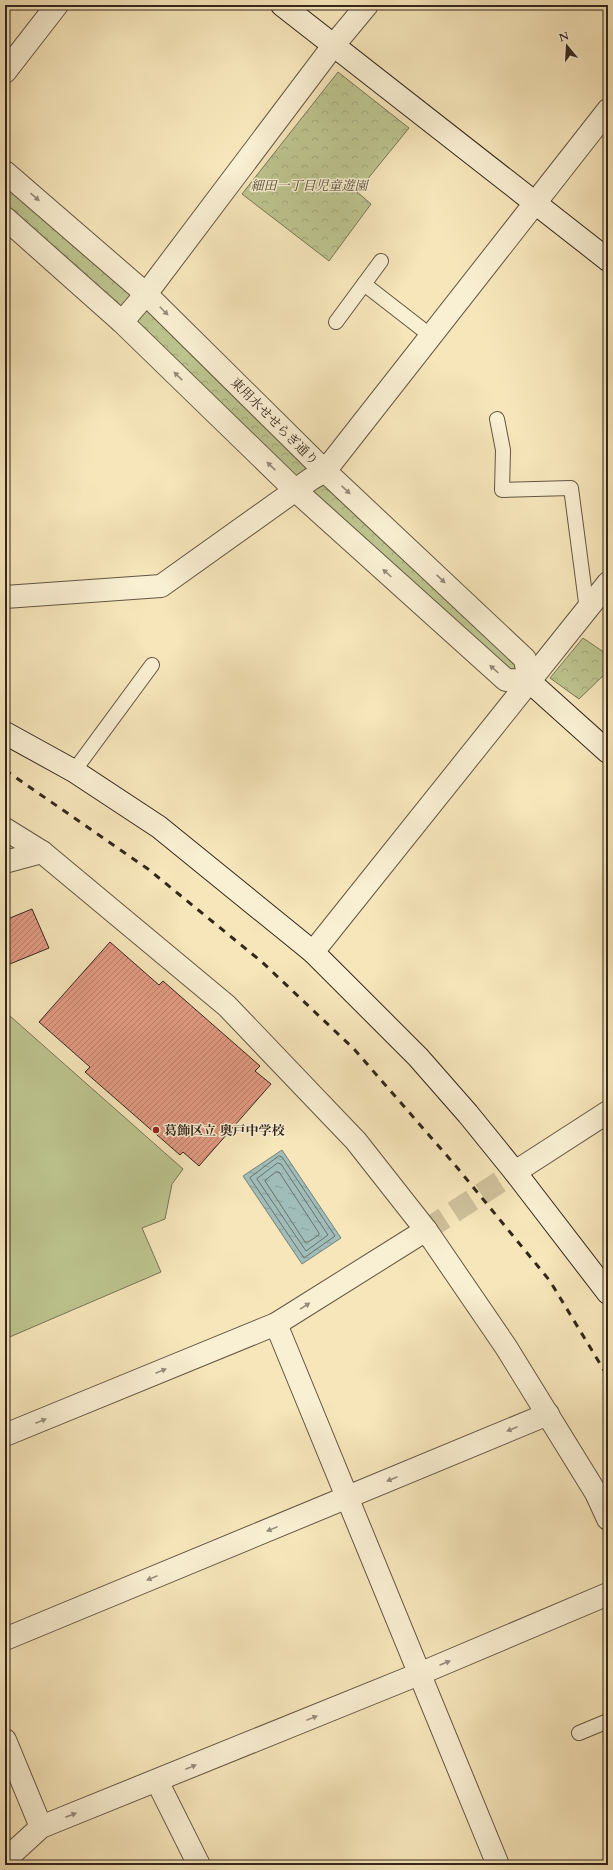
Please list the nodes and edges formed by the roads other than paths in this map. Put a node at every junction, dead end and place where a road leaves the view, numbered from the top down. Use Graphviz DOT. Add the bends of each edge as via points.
graph roads {
  1 [pos="57,5"];
  2 [pos="282,5"];
  3 [pos="367,5"];
  4 [pos="333,46"];
  5 [pos="5,72"];
  6 [pos="608,110"];
  7 [pos="5,172"];
  8 [pos="535,204"];
  9 [pos="5,218"];
  10 [pos="608,260"];
  11 [pos="382,261"];
  12 [pos="364,284"];
  13 [pos="146,294"];
  14 [pos="122,322"];
  15 [pos="336,322"];
  16 [pos="431,336"];
  17 [pos="497,419"];
  18 [pos="325,471"];
  19 [pos="296,490"];
  20 [pos="608,583"];
  21 [pos="5,597"];
  22 [pos="586,610"];
  23 [pos="152,665"];
  24 [pos="529,681"];
  25 [pos="5,733"];
  26 [pos="608,752"];
  27 [pos="74,771"];
  28 [pos="5,829"];
  29 [pos="42,852"];
  30 [pos="5,862"];
  31 [pos="313,952"];
  32 [pos="608,1112"];
  33 [pos="515,1172"];
  34 [pos="426,1230"];
  35 [pos="608,1293"];
  36 [pos="276,1324"];
  37 [pos="548,1414"];
  38 [pos="5,1435"];
  39 [pos="347,1498"];
  40 [pos="608,1519"];
  41 [pos="608,1594"];
  42 [pos="5,1639"];
  43 [pos="419,1674"];
  44 [pos="608,1721"];
  45 [pos="579,1733"];
  46 [pos="5,1740"];
  47 [pos="157,1781"];
  48 [pos="41,1827"];
  49 [pos="5,1860"];
  50 [pos="199,1865"];
  51 [pos="498,1865"];
  1 -- 5 [label="street"];
  2 -- 4 [label="street"];
  3 -- 4 [label="street"];
  4 -- 8 [label="street"];
  4 -- 13 [label="street"];
  6 -- 8 [label="street"];
  7 -- 13 [label="street, 東用水せせらぎ通り, one-way"];
  8 -- 10 [label="street"];
  8 -- 16 [label="street"];
  9 -- 14 [label="street"];
  11 -- 12 [label="lane"];
  12 -- 15 [label="lane"];
  12 -- 16 [label="lane"];
  13 -- 14 [label="street"];
  13 -- 18 [label="street, 東用水せせらぎ通り, one-way"];
  19 -- 14 [label="street, one-way"];
  16 -- 18 [label="street"];
  17 -- 22 [label="lane" via="503,450 502,490 571,488"];
  18 -- 19 [label="street"];
  18 -- 24 [label="street, 東用水せせらぎ通り, one-way" via="525,659"];
  19 -- 21 [label="street" via="161,586"];
  24 -- 19 [label="street, one-way" via="506,680"];
  20 -- 22 [label="street"];
  22 -- 24 [label="street"];
  23 -- 27 [label="lane"];
  24 -- 26 [label="street"];
  24 -- 31 [label="street"];
  25 -- 27 [label="street"];
  27 -- 31 [label="street" via="159,827"];
  28 -- 29 [label="street"];
  29 -- 30 [label="street"];
  29 -- 34 [label="street" via="227,1006 356,1141"];
  31 -- 33 [label="street" via="418,1057"];
  32 -- 33 [label="street"];
  33 -- 35 [label="street"];
  36 -- 34 [label="street, one-way"];
  34 -- 37 [label="street" via="506,1347"];
  38 -- 36 [label="street, one-way"];
  36 -- 39 [label="street"];
  37 -- 39 [label="street, one-way"];
  37 -- 40 [label="street" via="596,1493"];
  39 -- 42 [label="street, one-way"];
  39 -- 43 [label="street"];
  43 -- 41 [label="street, one-way"];
  47 -- 43 [label="street, one-way"];
  43 -- 51 [label="street"];
  44 -- 45 [label="lane"];
  46 -- 48 [label="street"];
  48 -- 47 [label="street, one-way"];
  47 -- 50 [label="street"];
  48 -- 49 [label="street"];
}
